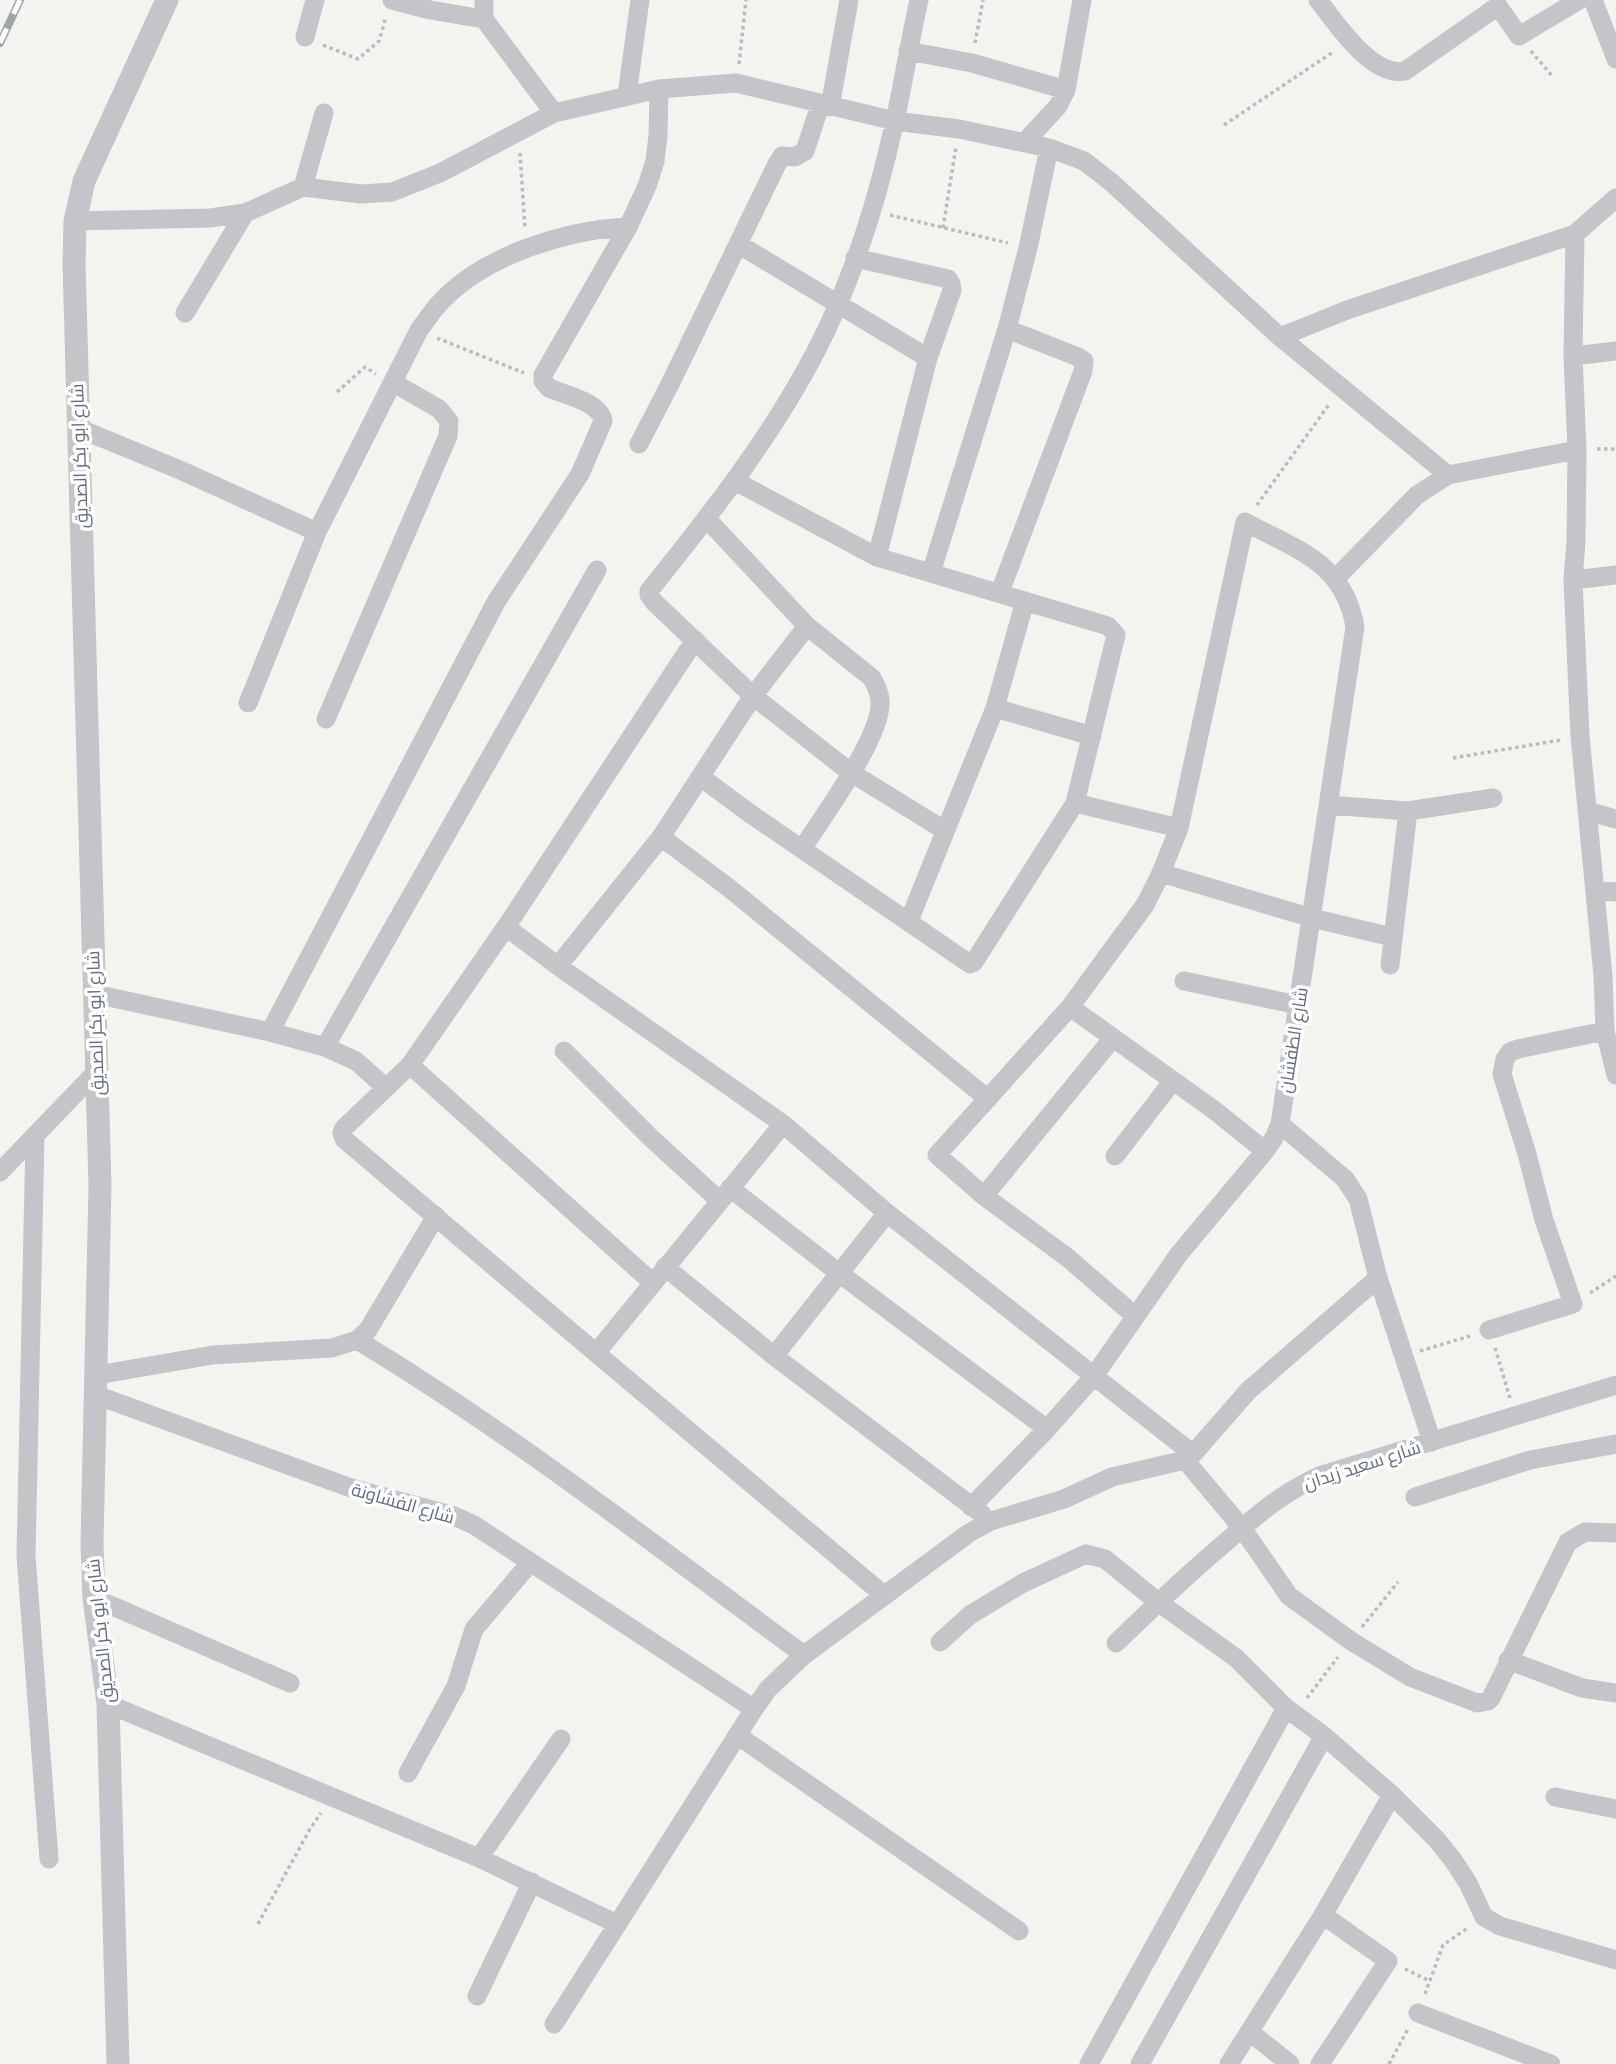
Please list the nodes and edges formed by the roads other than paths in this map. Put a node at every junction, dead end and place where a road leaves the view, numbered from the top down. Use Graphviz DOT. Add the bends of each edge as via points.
graph roads {
  1 [pos="167,0"];
  2 [pos="316,0"];
  3 [pos="640,0"];
  4 [pos="919,0"];
  5 [pos="1082,0"];
  6 [pos="1318,0"];
  7 [pos="1579,0"];
  8 [pos="1594,0"];
  9 [pos="844,1"];
  10 [pos="390,5"];
  11 [pos="484,9"];
  12 [pos="305,37"];
  13 [pos="908,51"];
  14 [pos="1616,59"];
  15 [pos="659,89"];
  16 [pos="1066,90"];
  17 [pos="627,95"];
  18 [pos="825,106"];
  19 [pos="324,113"];
  20 [pos="554,113"];
  21 [pos="895,121"];
  22 [pos="1024,143"];
  23 [pos="1049,148"];
  24 [pos="303,187"];
  25 [pos="1616,198"];
  26 [pos="245,214"];
  27 [pos="75,221"];
  28 [pos="628,227"];
  29 [pos="1575,234"];
  30 [pos="738,244"];
  31 [pos="855,258"];
  32 [pos="838,302"];
  33 [pos="185,313"];
  34 [pos="1007,329"];
  35 [pos="1280,337"];
  36 [pos="1616,351"];
  37 [pos="1573,356"];
  38 [pos="928,358"];
  39 [pos="394,383"];
  40 [pos="78,428"];
  41 [pos="639,444"];
  42 [pos="1577,450"];
  43 [pos="1448,475"];
  44 [pos="735,481"];
  45 [pos="707,519"];
  46 [pos="317,532"];
  47 [pos="877,557"];
  48 [pos="597,570"];
  49 [pos="931,573"];
  50 [pos="1616,575"];
  51 [pos="1336,578"];
  52 [pos="1573,580"];
  53 [pos="1000,592"];
  54 [pos="1025,601"];
  55 [pos="807,626"];
  56 [pos="695,640"];
  57 [pos="753,696"];
  58 [pos="248,703"];
  59 [pos="995,708"];
  60 [pos="326,719"];
  61 [pos="1092,736"];
  62 [pos="850,772"];
  63 [pos="702,778"];
  64 [pos="1493,798"];
  65 [pos="1075,803"];
  66 [pos="1329,805"];
  67 [pos="1408,811"];
  68 [pos="1587,811"];
  69 [pos="1616,819"];
  70 [pos="1179,828"];
  71 [pos="944,830"];
  72 [pos="661,837"];
  73 [pos="802,849"];
  74 [pos="1161,873"];
  75 [pos="1595,890"];
  76 [pos="1616,892"];
  77 [pos="1312,918"];
  78 [pos="909,921"];
  79 [pos="506,927"];
  80 [pos="1392,937"];
  81 [pos="1390,965"];
  82 [pos="558,966"];
  83 [pos="1610,976"];
  84 [pos="1184,981"];
  85 [pos="94,994"];
  86 [pos="1298,1005"];
  87 [pos="1070,1007"];
  88 [pos="1605,1031"];
  89 [pos="270,1032"];
  90 [pos="1113,1038"];
  91 [pos="325,1047"];
  92 [pos="564,1051"];
  93 [pos="410,1065"];
  94 [pos="97,1071"];
  95 [pos="1616,1075"];
  96 [pos="1172,1082"];
  97 [pos="386,1088"];
  98 [pos="988,1099"];
  99 [pos="783,1124"];
  100 [pos="1280,1124"];
  101 [pos="35,1136"];
  102 [pos="1265,1151"];
  103 [pos="1115,1156"];
  104 [pos="0,1172"];
  105 [pos="725,1194"];
  106 [pos="984,1196"];
  107 [pos="887,1213"];
  108 [pos="436,1216"];
  109 [pos="839,1273"];
  110 [pos="659,1275"];
  111 [pos="1378,1278"];
  112 [pos="1135,1316"];
  113 [pos="1489,1330"];
  114 [pos="357,1340"];
  115 [pos="596,1353"];
  116 [pos="774,1356"];
  117 [pos="1094,1376"];
  118 [pos="97,1385"];
  119 [pos="1616,1385"];
  120 [pos="1047,1429"];
  121 [pos="1432,1442"];
  122 [pos="1616,1444"];
  123 [pos="1189,1457"];
  124 [pos="1416,1497"];
  125 [pos="971,1507"];
  126 [pos="991,1521"];
  127 [pos="1242,1528"];
  128 [pos="1616,1533"];
  129 [pos="530,1563"];
  130 [pos="885,1596"];
  131 [pos="94,1598"];
  132 [pos="1158,1601"];
  133 [pos="940,1642"];
  134 [pos="1116,1643"];
  135 [pos="804,1655"];
  136 [pos="1508,1660"];
  137 [pos="290,1683"];
  138 [pos="1616,1693"];
  139 [pos="108,1704"];
  140 [pos="754,1709"];
  141 [pos="1290,1711"];
  142 [pos="737,1735"];
  143 [pos="1324,1736"];
  144 [pos="561,1739"];
  145 [pos="408,1773"];
  146 [pos="1392,1795"];
  147 [pos="1555,1797"];
  148 [pos="1616,1809"];
  149 [pos="479,1858"];
  150 [pos="49,1859"];
  151 [pos="532,1882"];
  152 [pos="1323,1915"];
  153 [pos="617,1924"];
  154 [pos="1019,1931"];
  155 [pos="1616,1960"];
  156 [pos="477,1996"];
  157 [pos="1418,2013"];
  158 [pos="554,2024"];
  159 [pos="1250,2032"];
  160 [pos="118,2064"];
  161 [pos="1089,2064"];
  162 [pos="1140,2064"];
  163 [pos="1229,2064"];
  164 [pos="1290,2064"];
  165 [pos="1320,2064"];
  166 [pos="1551,2064"];
  1 -- 27 [label="street, شارع ابو بكر الصديق" via="83,181"];
  2 -- 12 [label="street"];
  3 -- 17 [label="street"];
  4 -- 13 [label="street"];
  5 -- 16 [label="street"];
  6 -- 7 [label="street" via="1350,41 1374,62 1399,72 1498,6 1519,36"];
  8 -- 14 [label="street"];
  9 -- 18 [label="street"];
  10 -- 11 [label="street"];
  11 -- 20 [label="street"];
  13 -- 16 [label="street" via="972,63"];
  13 -- 21 [label="street"];
  15 -- 17 [label="street"];
  15 -- 18 [label="street" via="736,83"];
  15 -- 28 [label="street" via="655,161"];
  16 -- 22 [label="street" via="1058,106"];
  17 -- 20 [label="street"];
  18 -- 21 [label="street"];
  18 -- 30 [label="street" via="805,151 796,157 782,156"];
  19 -- 24 [label="street"];
  20 -- 24 [label="street" via="440,173 392,192 361,194"];
  21 -- 22 [label="street"];
  21 -- 31 [label="street"];
  22 -- 23 [label="street"];
  23 -- 34 [label="street"];
  23 -- 35 [label="street" via="1084,162 1111,182"];
  24 -- 26 [label="street"];
  25 -- 29 [label="street"];
  26 -- 27 [label="street"];
  26 -- 33 [label="street"];
  27 -- 40 [label="street, شارع ابو بكر الصديق"];
  28 -- 39 [label="street" via="603,228 526,249 484,268 439,304 419,330"];
  28 -- 89 [label="street" via="543,375 549,388 596,408 603,421 576,481 496,602"];
  29 -- 35 [label="street"];
  29 -- 37 [label="street"];
  30 -- 32 [label="street"];
  30 -- 41 [label="street"];
  31 -- 32 [label="street"];
  31 -- 38 [label="street" via="947,279 951,284"];
  32 -- 38 [label="street"];
  32 -- 44 [label="street" via="817,350"];
  34 -- 49 [label="street"];
  34 -- 53 [label="street" via="1084,361"];
  35 -- 43 [label="street"];
  36 -- 37 [label="street"];
  37 -- 42 [label="street"];
  38 -- 47 [label="street"];
  39 -- 46 [label="street"];
  39 -- 60 [label="street" via="439,410 449,421 448,436"];
  40 -- 46 [label="street"];
  40 -- 85 [label="street, شارع ابو بكر الصديق"];
  42 -- 43 [label="street"];
  42 -- 52 [label="street"];
  43 -- 51 [label="street" via="1417,495"];
  44 -- 45 [label="street"];
  44 -- 47 [label="street"];
  45 -- 55 [label="street"];
  45 -- 56 [label="street" via="649,591 654,602"];
  46 -- 58 [label="street"];
  47 -- 49 [label="street"];
  48 -- 91 [label="street"];
  49 -- 53 [label="street"];
  50 -- 52 [label="street"];
  51 -- 66 [label="street, شارع الطفشان" via="1353,610 1356,627"];
  51 -- 70 [label="street, شارع الطفشان" via="1307,555 1245,522"];
  52 -- 68 [label="street"];
  53 -- 54 [label="street"];
  54 -- 59 [label="street"];
  54 -- 61 [label="street" via="1108,626 1116,635"];
  55 -- 57 [label="street"];
  55 -- 62 [label="street" via="872,678 878,689 877,721"];
  56 -- 57 [label="street"];
  56 -- 79 [label="street"];
  57 -- 62 [label="street"];
  57 -- 63 [label="street"];
  59 -- 61 [label="street"];
  59 -- 71 [label="street"];
  61 -- 65 [label="street"];
  62 -- 71 [label="street"];
  62 -- 73 [label="street"];
  63 -- 72 [label="street"];
  63 -- 73 [label="street"];
  64 -- 67 [label="street"];
  65 -- 70 [label="street"];
  65 -- 78 [label="street" via="974,962 966,962"];
  66 -- 67 [label="street"];
  66 -- 77 [label="street, شارع الطفشان"];
  67 -- 80 [label="street"];
  68 -- 69 [label="street"];
  68 -- 75 [label="street"];
  70 -- 74 [label="street"];
  71 -- 78 [label="street"];
  72 -- 82 [label="street"];
  72 -- 98 [label="street"];
  73 -- 78 [label="street"];
  74 -- 77 [label="street"];
  74 -- 87 [label="street" via="1145,905"];
  75 -- 76 [label="street"];
  75 -- 83 [label="street"];
  77 -- 80 [label="street"];
  77 -- 86 [label="street, شارع الطفشان"];
  79 -- 82 [label="street"];
  79 -- 93 [label="street"];
  80 -- 81 [label="street"];
  82 -- 99 [label="street"];
  83 -- 88 [label="street"];
  84 -- 86 [label="street"];
  85 -- 89 [label="street"];
  85 -- 94 [label="street, شارع ابو بكر الصديق"];
  86 -- 100 [label="street, شارع الطفشان"];
  87 -- 90 [label="street"];
  87 -- 98 [label="street"];
  88 -- 95 [label="street"];
  88 -- 113 [label="street" via="1518,1049 1510,1052 1502,1067 1544,1220 1573,1304"];
  89 -- 91 [label="street"];
  90 -- 96 [label="street"];
  90 -- 106 [label="street"];
  91 -- 97 [label="street" via="356,1061"];
  92 -- 105 [label="street" via="651,1138"];
  93 -- 97 [label="street"];
  93 -- 110 [label="street"];
  94 -- 101 [label="street"];
  94 -- 118 [label="street, شارع ابو بكر الصديق"];
  96 -- 102 [label="street"];
  96 -- 103 [label="street"];
  97 -- 108 [label="street" via="344,1128 344,1139"];
  98 -- 106 [label="street" via="937,1156"];
  99 -- 105 [label="street"];
  99 -- 107 [label="street"];
  100 -- 102 [label="street, شارع الطفشان"];
  100 -- 111 [label="street" via="1351,1186"];
  101 -- 104 [label="street"];
  101 -- 150 [label="street" via="26,1556"];
  102 -- 112 [label="street, شارع الطفشان" via="1179,1254"];
  105 -- 109 [label="street"];
  105 -- 110 [label="street"];
  106 -- 112 [label="street" via="1068,1258"];
  107 -- 109 [label="street"];
  107 -- 117 [label="street"];
  108 -- 114 [label="street" via="368,1330"];
  108 -- 115 [label="street"];
  109 -- 116 [label="street"];
  109 -- 120 [label="street"];
  110 -- 115 [label="street"];
  110 -- 116 [label="street"];
  111 -- 121 [label="street"];
  111 -- 123 [label="street" via="1248,1391"];
  112 -- 117 [label="street, شارع الطفشان"];
  114 -- 118 [label="street" via="332,1348 213,1355"];
  114 -- 135 [label="street" via="502,1434"];
  115 -- 130 [label="street"];
  116 -- 125 [label="street"];
  117 -- 120 [label="street, شارع الطفشان"];
  117 -- 123 [label="street"];
  118 -- 129 [label="street, شارع الفشاونة" via="351,1488 454,1516"];
  118 -- 131 [label="street, شارع ابو بكر الصديق" via="92,1489"];
  119 -- 121 [label="street, شارع سعيد زيدان"];
  120 -- 125 [label="street, شارع الطفشان"];
  121 -- 127 [label="street, شارع سعيد زيدان" via="1301,1484"];
  122 -- 124 [label="street" via="1530,1460"];
  123 -- 126 [label="street" via="1125,1472 1064,1499"];
  123 -- 127 [label="street"];
  125 -- 126 [label="street"];
  126 -- 130 [label="street"];
  127 -- 132 [label="street, شارع سعيد زيدان"];
  127 -- 136 [label="street" via="1289,1596 1410,1676 1477,1703 1488,1702"];
  128 -- 136 [label="street" via="1585,1532 1568,1542"];
  129 -- 140 [label="street, شارع الفشاونة"];
  129 -- 145 [label="street" via="474,1629 456,1686"];
  130 -- 135 [label="street"];
  131 -- 137 [label="street"];
  131 -- 139 [label="street, شارع ابو بكر الصديق"];
  132 -- 133 [label="street" via="1105,1559 1086,1554 1023,1583 970,1615"];
  132 -- 134 [label="street, شارع سعيد زيدان"];
  132 -- 141 [label="street" via="1236,1658"];
  135 -- 140 [label="street"];
  136 -- 138 [label="street" via="1582,1688"];
  139 -- 149 [label="street"];
  139 -- 160 [label="street, شارع ابو بكر الصديق"];
  140 -- 142 [label="street"];
  141 -- 143 [label="street"];
  141 -- 161 [label="street"];
  142 -- 153 [label="street"];
  142 -- 154 [label="street"];
  143 -- 146 [label="street"];
  143 -- 162 [label="street"];
  144 -- 149 [label="street"];
  146 -- 152 [label="street"];
  146 -- 155 [label="street" via="1454,1860 1484,1917 1500,1926"];
  147 -- 148 [label="street"];
  149 -- 151 [label="street"];
  151 -- 153 [label="street"];
  151 -- 156 [label="street"];
  152 -- 159 [label="street"];
  152 -- 165 [label="street" via="1388,1961"];
  153 -- 158 [label="street"];
  157 -- 166 [label="street"];
  159 -- 163 [label="street"];
  159 -- 164 [label="street"];
}
